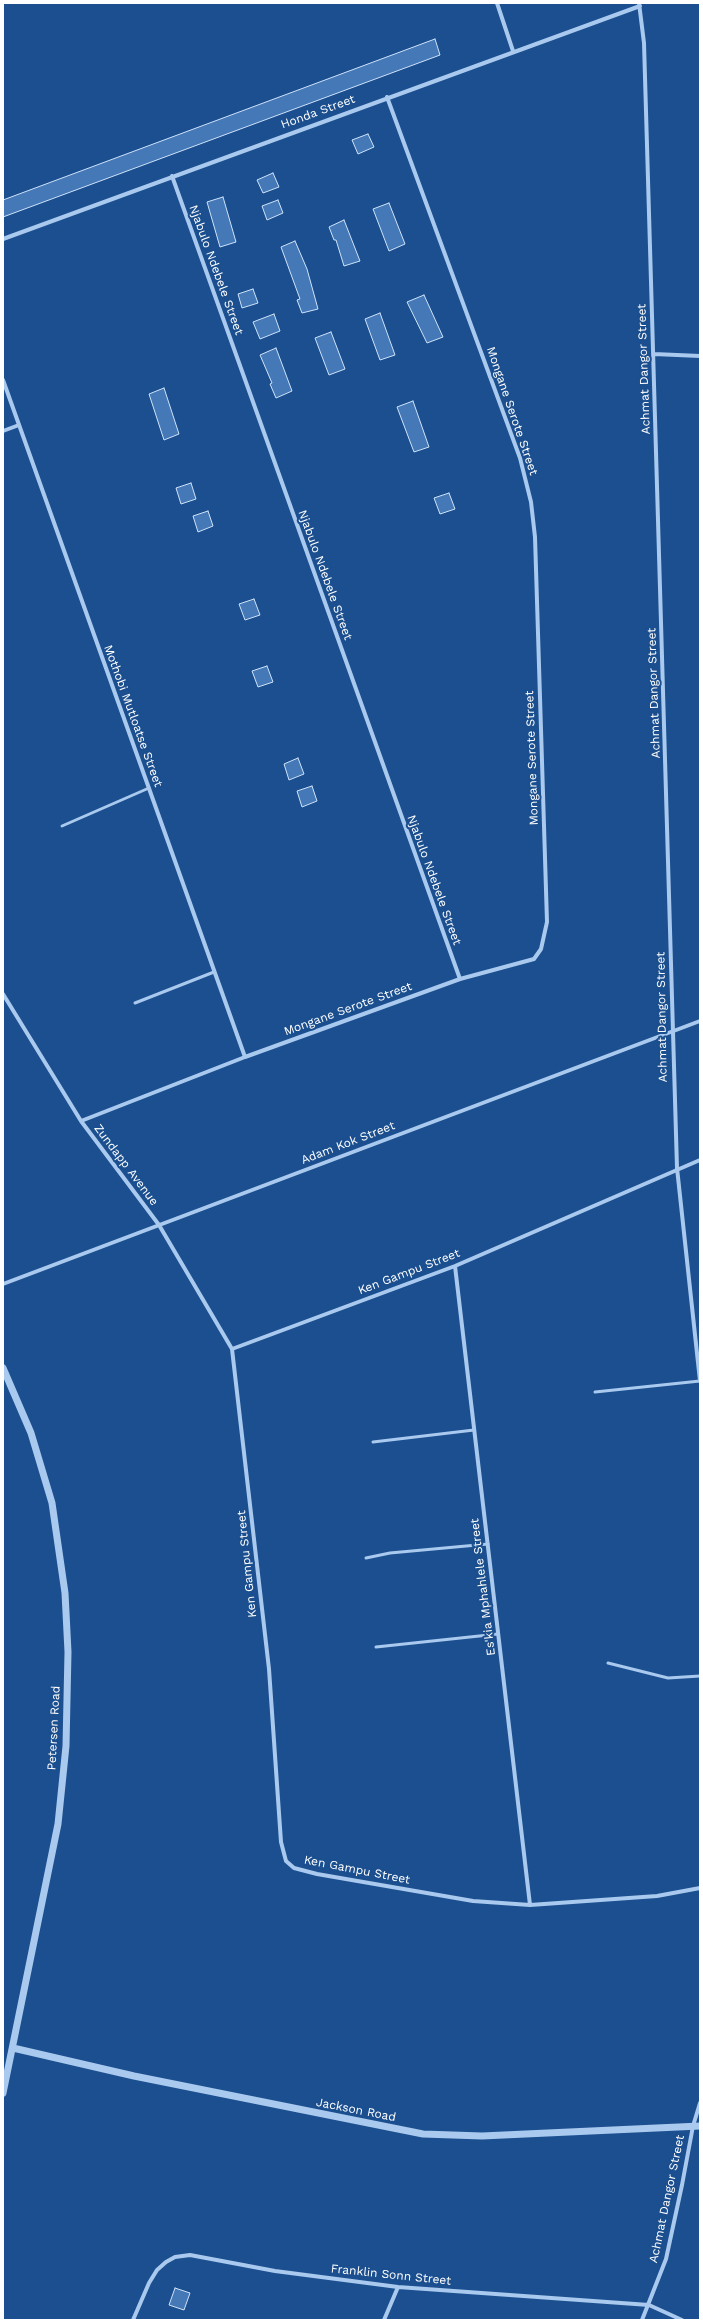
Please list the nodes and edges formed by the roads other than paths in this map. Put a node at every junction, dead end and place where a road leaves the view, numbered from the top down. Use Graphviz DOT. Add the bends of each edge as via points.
graph roads {
  1 [pos="497,3"];
  2 [pos="640,5"];
  3 [pos="513,51"];
  4 [pos="387,97"];
  5 [pos="172,176"];
  6 [pos="3,239"];
  7 [pos="654,354"];
  8 [pos="700,356"];
  9 [pos="3,380"];
  10 [pos="19,425"];
  11 [pos="3,431"];
  12 [pos="149,788"];
  13 [pos="62,826"];
  14 [pos="214,972"];
  15 [pos="460,979"];
  16 [pos="3,994"];
  17 [pos="135,1003"];
  18 [pos="700,1021"];
  19 [pos="672,1032"];
  20 [pos="245,1057"];
  21 [pos="81,1121"];
  22 [pos="700,1160"];
  23 [pos="677,1168"];
  24 [pos="159,1225"];
  25 [pos="455,1266"];
  26 [pos="3,1284"];
  27 [pos="232,1349"];
  28 [pos="3,1368"];
  29 [pos="700,1381"];
  30 [pos="595,1392"];
  31 [pos="474,1430"];
  32 [pos="373,1442"];
  33 [pos="488,1544"];
  34 [pos="366,1558"];
  35 [pos="498,1634"];
  36 [pos="376,1648"];
  37 [pos="608,1664"];
  38 [pos="700,1676"];
  39 [pos="700,1888"];
  40 [pos="530,1905"];
  41 [pos="13,2048"];
  42 [pos="3,2093"];
  43 [pos="700,2103"];
  44 [pos="696,2126"];
  45 [pos="398,2288"];
  46 [pos="649,2305"];
  47 [pos="133,2320"];
  48 [pos="384,2320"];
  49 [pos="642,2320"];
  50 [pos="682,2320"];
  1 -- 3 [label="street"];
  2 -- 3 [label="street, Honda Street"];
  2 -- 7 [label="street, Achmat Dangor Street" via="644,43"];
  3 -- 4 [label="street, Honda Street"];
  4 -- 5 [label="street, Honda Street"];
  4 -- 15 [label="street, Mongane Serote Street" via="520,458 531,502 535,537 547,922 541,949 534,959"];
  5 -- 6 [label="street, Honda Street"];
  5 -- 15 [label="street, Njabulo Ndebele Street"];
  7 -- 8 [label="street"];
  7 -- 19 [label="street, Achmat Dangor Street"];
  9 -- 10 [label="street, Mothobi Mutloatse Street"];
  10 -- 11 [label="street"];
  10 -- 12 [label="street, Mothobi Mutloatse Street"];
  12 -- 13 [label="lane"];
  12 -- 14 [label="street, Mothobi Mutloatse Street"];
  14 -- 17 [label="lane"];
  14 -- 20 [label="street, Mothobi Mutloatse Street"];
  15 -- 20 [label="street, Mongane Serote Street"];
  16 -- 21 [label="street, Zundapp Avenue"];
  18 -- 19 [label="street, Adam Kok Street"];
  19 -- 23 [label="street, Achmat Dangor Street"];
  19 -- 24 [label="street, Adam Kok Street"];
  20 -- 21 [label="street, Mongane Serote Street"];
  21 -- 24 [label="street, Zundapp Avenue"];
  22 -- 23 [label="street, Ken Gampu Street"];
  23 -- 25 [label="street, Ken Gampu Street"];
  23 -- 29 [label="street, Achmat Dangor Street"];
  24 -- 26 [label="street, Adam Kok Street"];
  24 -- 27 [label="street, Zundapp Avenue"];
  25 -- 27 [label="street, Ken Gampu Street"];
  25 -- 31 [label="street, Es'kia Mphahlele Street"];
  27 -- 40 [label="street, Ken Gampu Street" via="269,1669 281,1842 286,1860 294,1868 310,1873 473,1901"];
  28 -- 41 [label="street, Petersen Road" via="31,1433 52,1503 65,1593 68,1652 66,1746 58,1824"];
  29 -- 30 [label="lane"];
  31 -- 32 [label="lane"];
  31 -- 33 [label="street, Es'kia Mphahlele Street"];
  33 -- 34 [label="lane" via="390,1553"];
  33 -- 35 [label="street, Es'kia Mphahlele Street"];
  35 -- 36 [label="lane"];
  35 -- 40 [label="street, Es'kia Mphahlele Street"];
  37 -- 38 [label="lane" via="668,1678"];
  39 -- 40 [label="street, Ken Gampu Street" via="657,1896"];
  41 -- 42 [label="street, Petersen Road"];
  41 -- 44 [label="street, Jackson Road" via="134,2076 423,2134 482,2136"];
  43 -- 44 [label="street, Achmat Dangor Street"];
  44 -- 46 [label="street, Achmat Dangor Street" via="667,2252"];
  45 -- 46 [label="street, Franklin Sonn Street"];
  45 -- 47 [label="street, Franklin Sonn Street" via="275,2272 190,2255 175,2257 157,2270"];
  45 -- 48 [label="street"];
  46 -- 49 [label="street, Achmat Dangor Street"];
  46 -- 50 [label="street, Franklin Sonn Street"];
}
